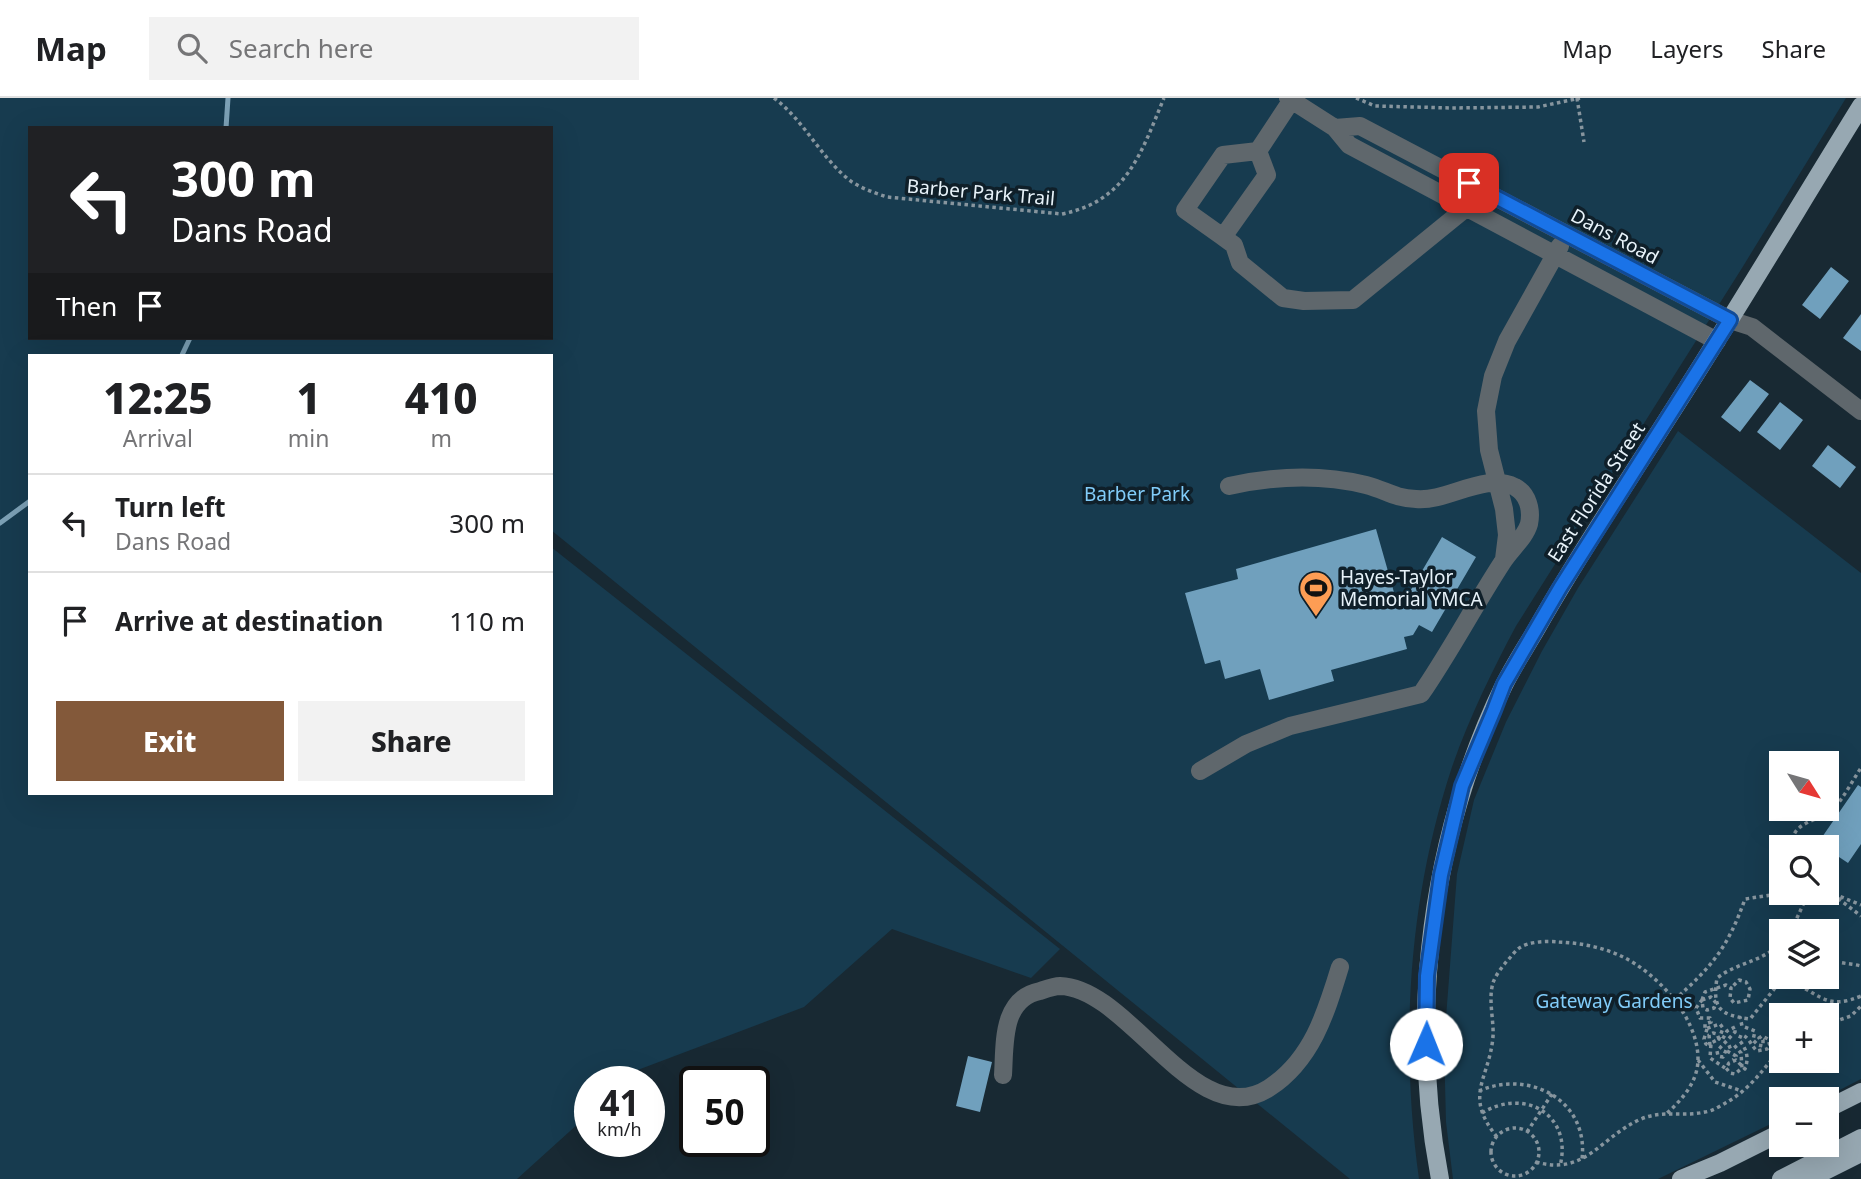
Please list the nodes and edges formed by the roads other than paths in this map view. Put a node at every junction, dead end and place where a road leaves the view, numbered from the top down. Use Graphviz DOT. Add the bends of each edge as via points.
graph roads {
  1 [pos="1298,101"];
  2 [pos="1861,106"];
  3 [pos="1335,128"];
  4 [pos="1258,150"];
  5 [pos="1466,208"];
  6 [pos="1567,234"];
  7 [pos="1223,237"];
  8 [pos="1555,255"];
  9 [pos="1730,320"];
  10 [pos="1717,341"];
  11 [pos="1861,411"];
  12 [pos="1496,482"];
  13 [pos="1229,486"];
  14 [pos="1503,560"];
  15 [pos="1200,771"];
  16 [pos="1340,967"];
  17 [pos="1003,1075"];
  18 [pos="1861,1092"];
  19 [pos="1839,1103"];
  20 [pos="1769,1138"];
  21 [pos="1861,1138"];
  22 [pos="1861,1153"];
  23 [pos="1440,1179"];
  24 [pos="1681,1179"];
  25 [pos="1781,1179"];
  26 [pos="1809,1179"];
  1 -- 3 [label="street, Dans Road"];
  1 -- 4 [label="street"];
  2 -- 9 [label="main road, East Florida Street"];
  3 -- 5 [label="street, Dans Road" via="1349,145"];
  3 -- 6 [label="street, Dans Road" via="1360,126"];
  4 -- 7 [label="street" via="1267,175"];
  4 -- 7 [label="street" via="1223,155 1185,210"];
  5 -- 7 [label="street" via="1353,300 1283,298 1240,263 1234,245"];
  5 -- 8 [label="street, Dans Road"];
  6 -- 8 [label="street"];
  6 -- 9 [label="street, Dans Road"];
  8 -- 10 [label="street, Dans Road"];
  8 -- 12 [label="street" via="1507,341 1493,376 1486,411"];
  9 -- 10 [label="main road, East Florida Street"];
  9 -- 11 [label="street, Dans Road" via="1752,327"];
  10 -- 23 [label="main road, East Florida Street" via="1504,684 1462,786 1441,875 1427,976 1432,1138"];
  12 -- 13 [label="street" via="1422,500 1397,498 1326,477 1254,480"];
  12 -- 14 [label="street" via="1507,535"];
  12 -- 14 [label="street" via="1516,487 1531,513 1528,528"];
  14 -- 15 [label="street" via="1421,694 1290,726 1246,744"];
  16 -- 17 [label="street" via="1326,1013 1300,1062 1258,1095 1239,1098 1216,1093 1087,993 1061,986 1032,992 1016,1002 1007,1023"];
  18 -- 19 [label="main road"];
  20 -- 24 [label="main road"];
  21 -- 25 [label="main road"];
  22 -- 26 [label="main road"];
}
